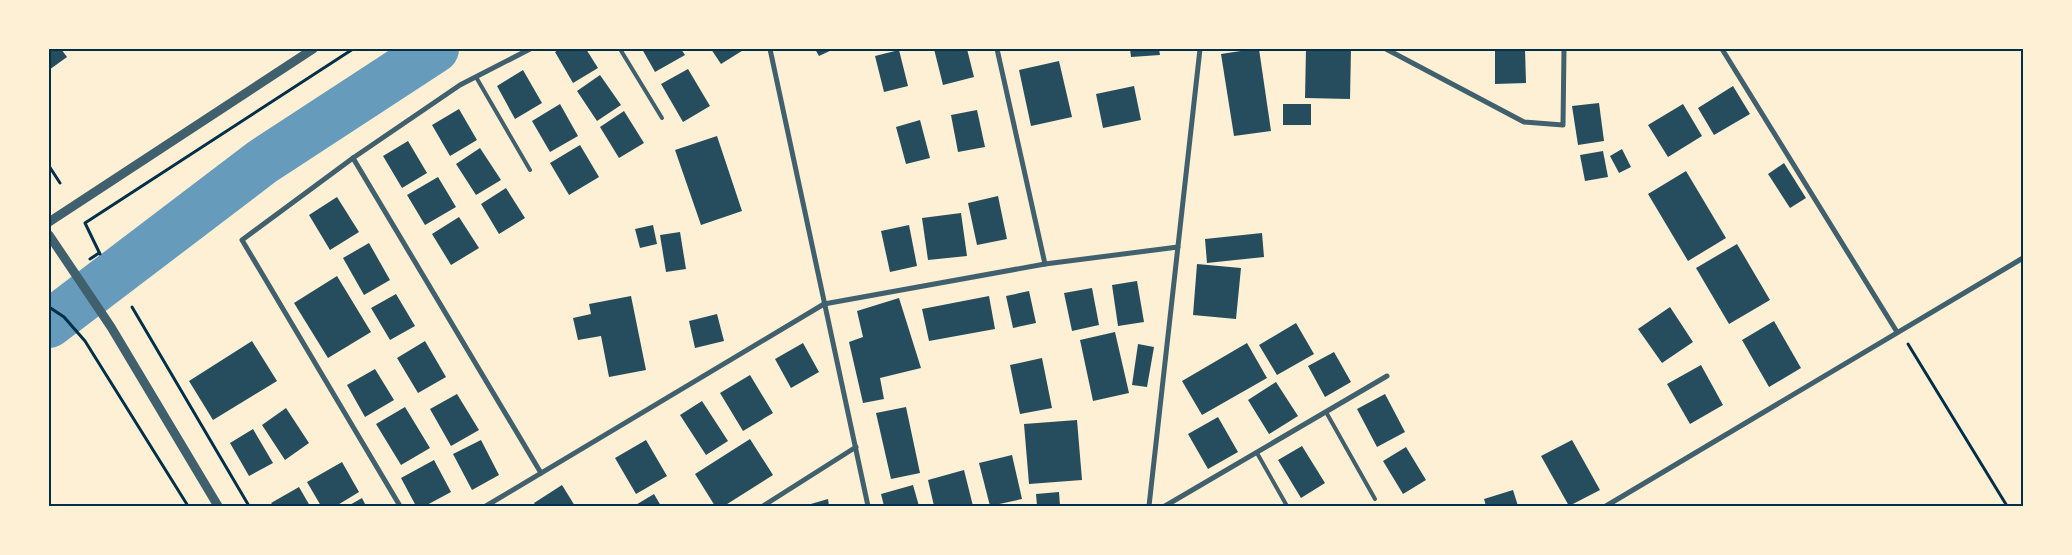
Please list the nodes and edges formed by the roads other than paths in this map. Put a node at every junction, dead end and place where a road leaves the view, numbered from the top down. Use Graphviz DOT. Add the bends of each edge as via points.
graph roads {
  1 [pos="312,49"];
  2 [pos="530,49"];
  3 [pos="620,49"];
  4 [pos="770,49"];
  5 [pos="996,49"];
  6 [pos="1200,49"];
  7 [pos="1386,49"];
  8 [pos="1564,49"];
  9 [pos="1722,49"];
  10 [pos="476,77"];
  11 [pos="662,118"];
  12 [pos="354,158"];
  13 [pos="530,170"];
  14 [pos="49,222"];
  15 [pos="49,236"];
  16 [pos="1178,247"];
  17 [pos="2023,258"];
  18 [pos="1045,264"];
  19 [pos="824,304"];
  20 [pos="1899,332"];
  21 [pos="1387,376"];
  22 [pos="1326,412"];
  23 [pos="856,447"];
  24 [pos="1257,452"];
  25 [pos="541,473"];
  26 [pos="1375,498"];
  27 [pos="218,506"];
  28 [pos="400,506"];
  29 [pos="486,506"];
  30 [pos="763,506"];
  31 [pos="868,506"];
  32 [pos="1149,506"];
  33 [pos="1165,506"];
  34 [pos="1287,506"];
  35 [pos="1606,506"];
  1 -- 14 [label="street"];
  2 -- 10 [label="street"];
  3 -- 11 [label="lane"];
  4 -- 19 [label="street"];
  5 -- 18 [label="street"];
  6 -- 16 [label="street"];
  7 -- 8 [label="street" via="1524,122 1563,125"];
  9 -- 20 [label="street"];
  10 -- 12 [label="street"];
  10 -- 13 [label="lane"];
  12 -- 25 [label="street"];
  12 -- 28 [label="street" via="242,240"];
  15 -- 27 [label="street" via="111,327"];
  16 -- 18 [label="street"];
  16 -- 32 [label="street"];
  17 -- 20 [label="street"];
  18 -- 19 [label="street"];
  19 -- 23 [label="street"];
  19 -- 25 [label="street"];
  20 -- 35 [label="street"];
  21 -- 22 [label="street"];
  22 -- 24 [label="street"];
  22 -- 26 [label="lane"];
  23 -- 30 [label="street"];
  23 -- 31 [label="street"];
  24 -- 33 [label="street"];
  24 -- 34 [label="lane"];
  25 -- 29 [label="street"];
}
